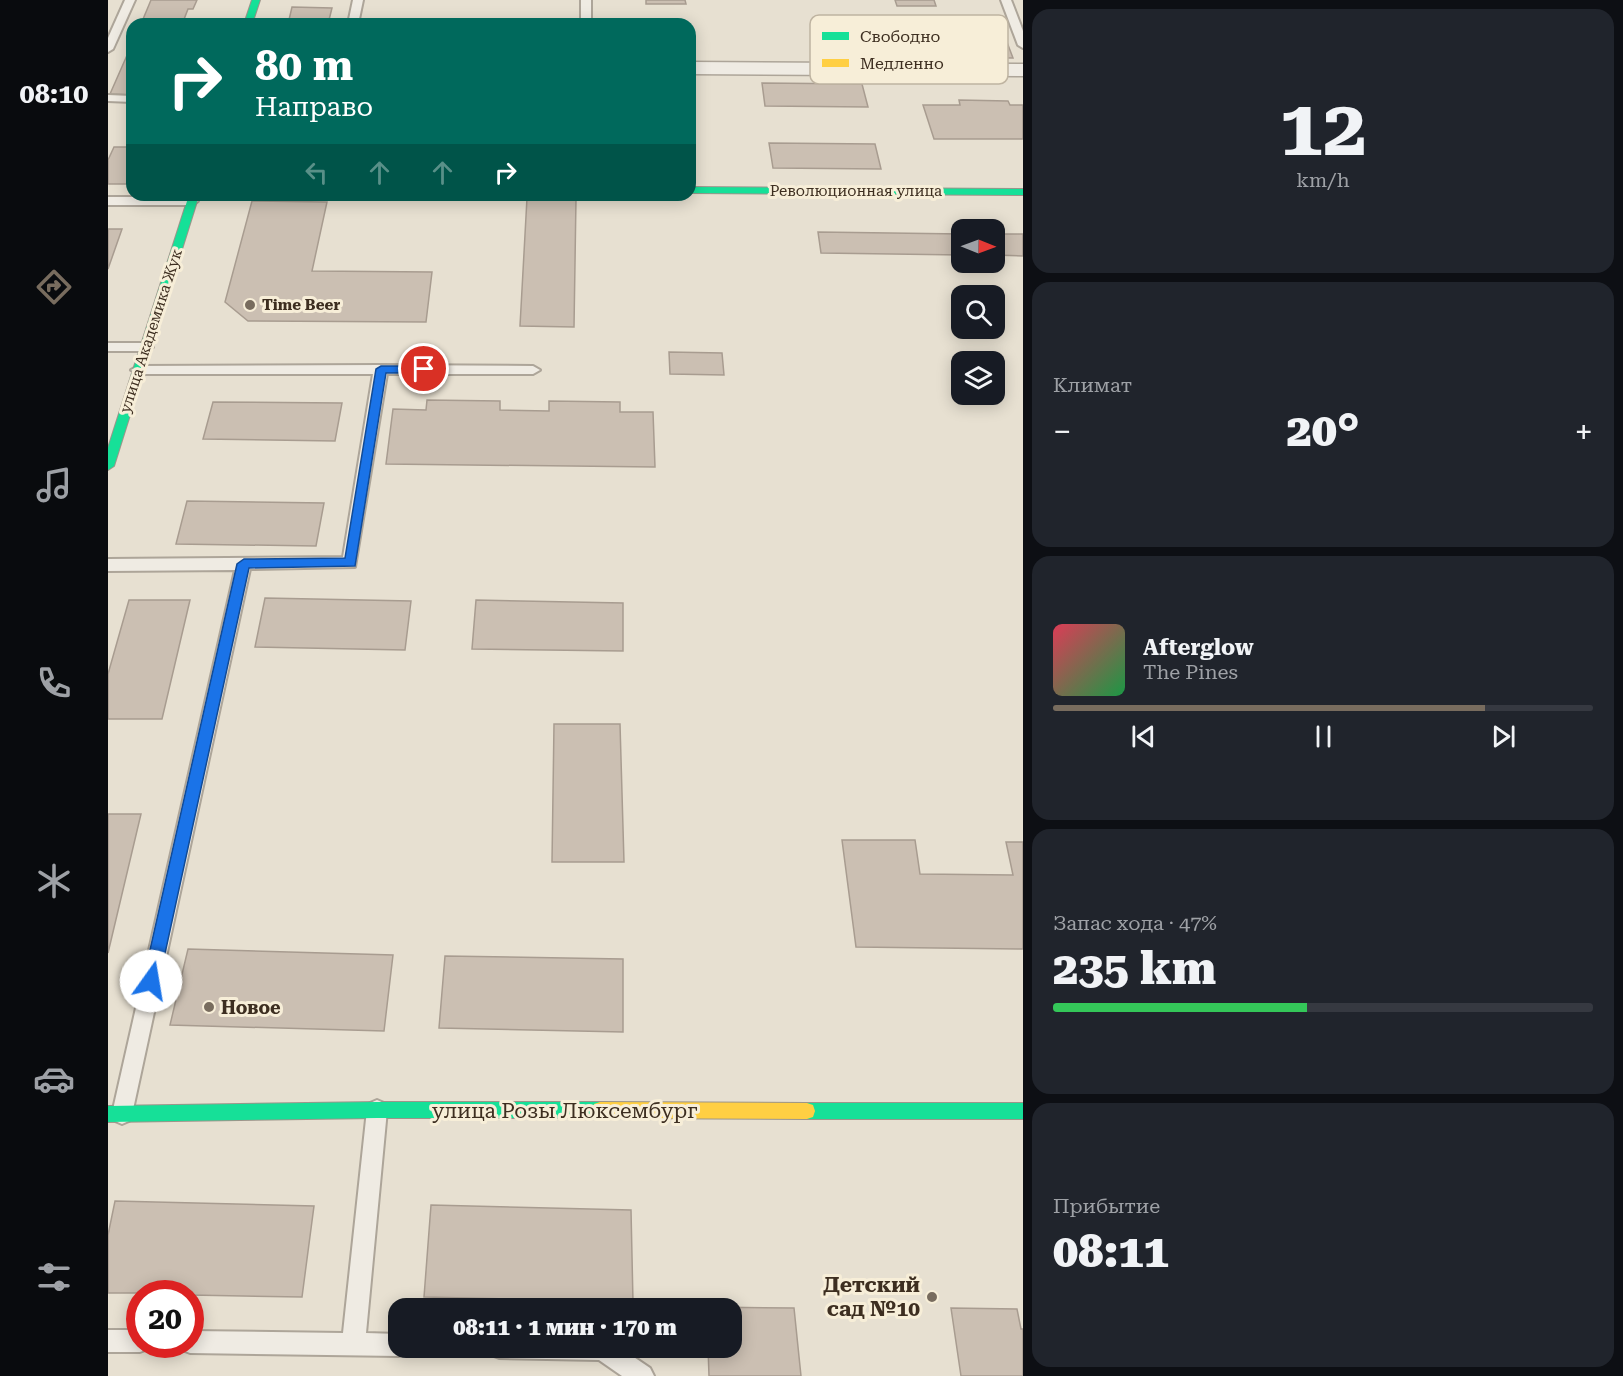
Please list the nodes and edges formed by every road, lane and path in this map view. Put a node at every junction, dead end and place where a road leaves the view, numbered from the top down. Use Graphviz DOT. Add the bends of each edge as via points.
graph roads {
  1 [pos="130,0"];
  2 [pos="256,0"];
  3 [pos="358,0"];
  4 [pos="586,0"];
  5 [pos="1006,0"];
  6 [pos="250,18"];
  7 [pos="354,18"];
  8 [pos="586,18"];
  9 [pos="1023,45"];
  10 [pos="108,49"];
  11 [pos="696,68"];
  12 [pos="810,69"];
  13 [pos="1008,70"];
  14 [pos="1023,70"];
  15 [pos="108,98"];
  16 [pos="126,99"];
  17 [pos="696,190"];
  18 [pos="1023,192"];
  19 [pos="126,200"];
  20 [pos="108,201"];
  21 [pos="192,201"];
  22 [pos="108,347"];
  23 [pos="146,347"];
  24 [pos="381,369"];
  25 [pos="138,370"];
  26 [pos="532,370"];
  27 [pos="108,466"];
  28 [pos="244,564"];
  29 [pos="108,565"];
  30 [pos="377,1110"];
  31 [pos="1023,1111"];
  32 [pos="115,1114"];
  33 [pos="108,1341"];
  34 [pos="126,1341"];
  35 [pos="204,1342"];
  36 [pos="352,1344"];
  37 [pos="388,1345"];
  38 [pos="615,1358"];
  39 [pos="642,1376"];
  1 -- 10 [label="lane"];
  2 -- 6 [label="street"];
  3 -- 7 [label="lane"];
  4 -- 8 [label="lane"];
  5 -- 9 [label="lane"];
  11 -- 12 [label="street"];
  13 -- 14 [label="street"];
  15 -- 16 [label="lane"];
  17 -- 18 [label="street, Революционная улица"];
  19 -- 20 [label="lane"];
  21 -- 23 [label="street, улица Академика Жук"];
  22 -- 23 [label="lane"];
  23 -- 25 [label="street, улица Академика Жук"];
  24 -- 25 [label="lane"];
  24 -- 26 [label="lane"];
  24 -- 28 [label="lane" via="350,563"];
  25 -- 27 [label="street, улица Академика Жук"];
  28 -- 29 [label="lane"];
  28 -- 32 [label="lane"];
  30 -- 31 [label="street, улица Розы Люксембург"];
  30 -- 32 [label="street, улица Розы Люксембург"];
  30 -- 36 [label="lane"];
  33 -- 34 [label="lane"];
  35 -- 36 [label="lane"];
  36 -- 37 [label="lane"];
  38 -- 39 [label="lane"];
}
